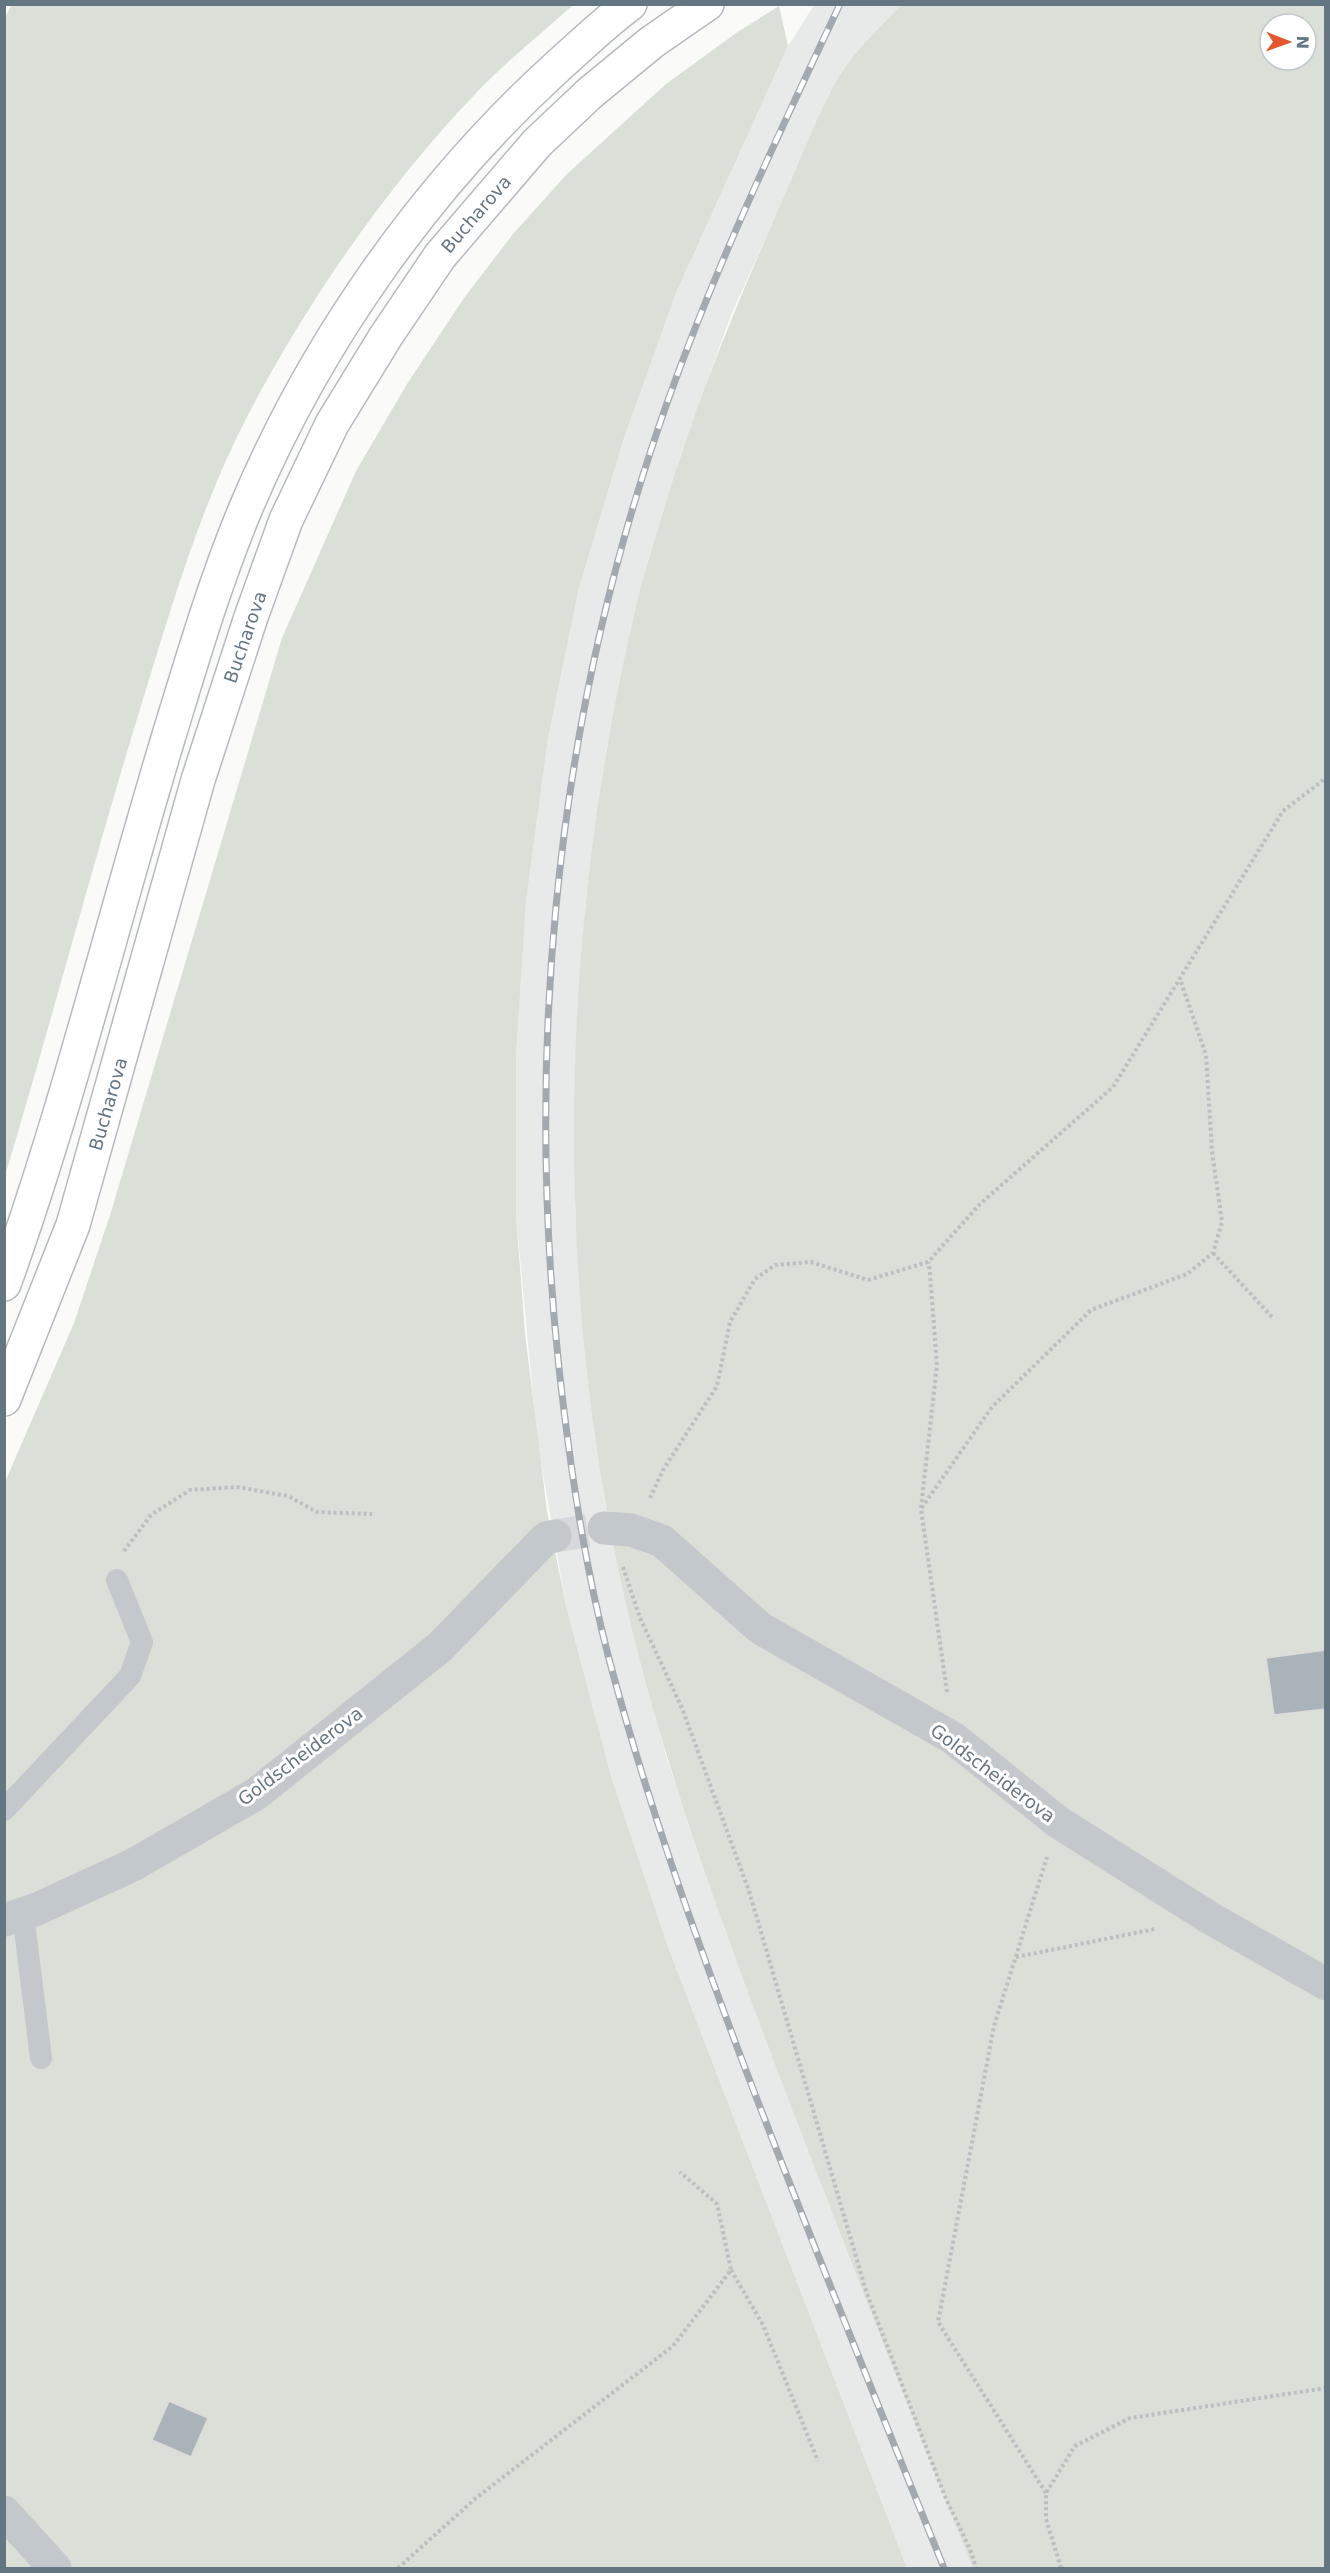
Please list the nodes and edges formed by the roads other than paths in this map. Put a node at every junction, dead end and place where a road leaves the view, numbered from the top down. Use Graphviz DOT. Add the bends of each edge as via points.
graph roads {
  1 [pos="630,4"];
  2 [pos="707,4"];
  3 [pos="4,1284"];
  4 [pos="4,1399"];
  5 [pos="615,1529"];
  6 [pos="555,1536"];
  7 [pos="117,1580"];
  8 [pos="4,1810"];
  9 [pos="14,1917"];
  10 [pos="1326,1984"];
  11 [pos="41,2058"];
  12 [pos="4,2512"];
  13 [pos="55,2568"];
  1 -- 3 [label="main road" via="506,114 447,180 394,248 279,432 207,610 37,1193"];
  2 -- 4 [label="main road, Bucharova" via="652,42 537,143 440,256 332,424 286,520 250,617 198,780 73,1225"];
  5 -- 10 [label="street, Goldscheiderova" via="662,1541 760,1628 953,1738 1058,1822 1210,1918"];
  6 -- 9 [label="street, Goldscheiderova" via="546,1538 440,1647 256,1794 133,1865"];
  7 -- 8 [label="lane" via="142,1642 130,1676"];
  9 -- 11 [label="lane"];
  12 -- 13 [label="street"];
}
